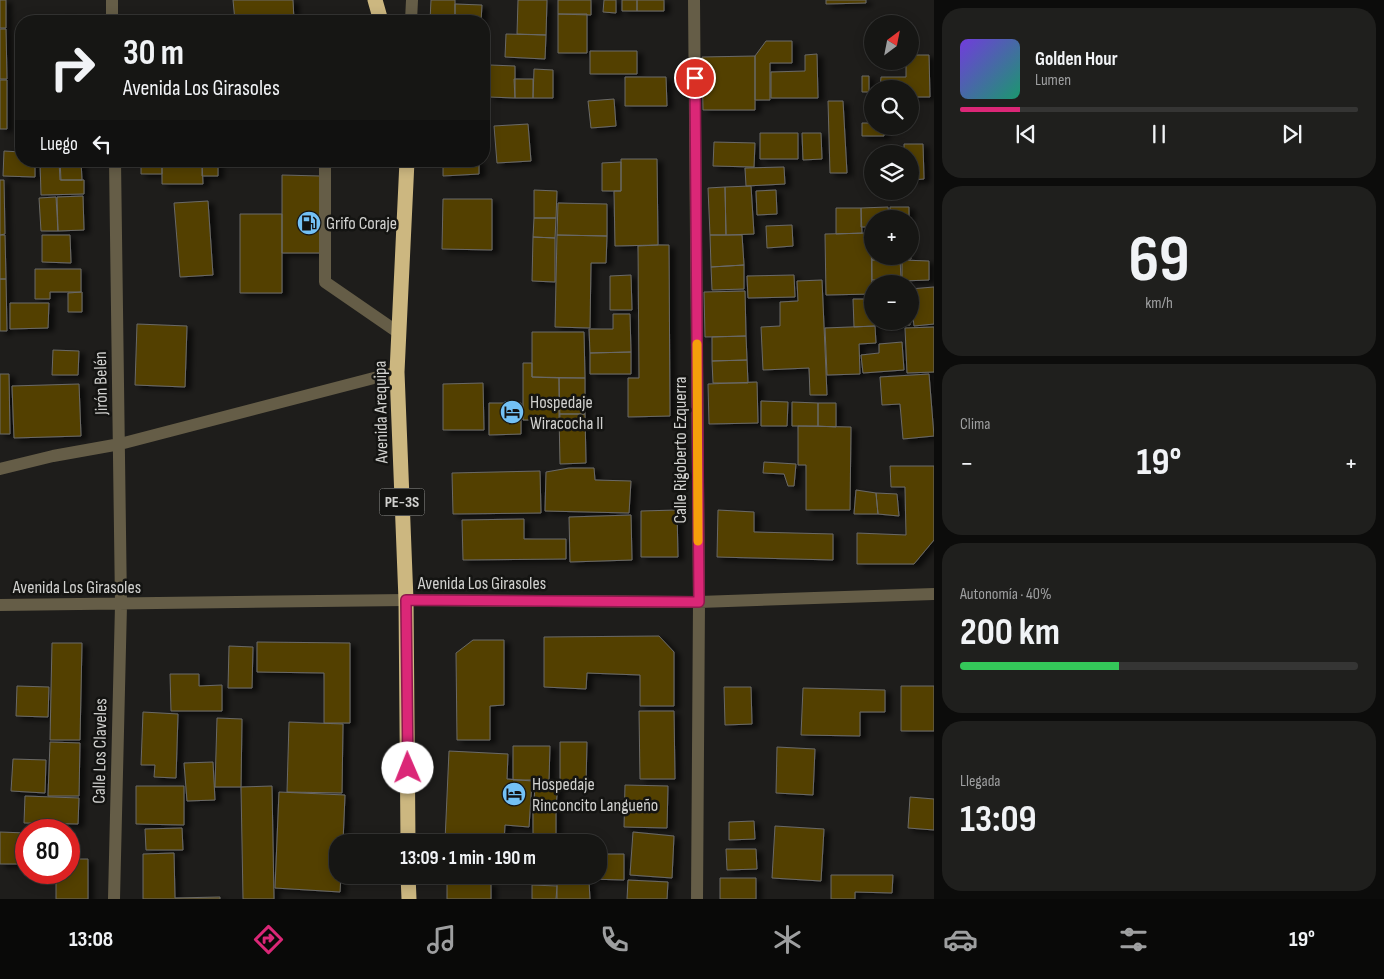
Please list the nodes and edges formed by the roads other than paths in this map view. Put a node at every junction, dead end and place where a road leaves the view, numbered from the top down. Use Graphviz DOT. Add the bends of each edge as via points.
graph roads {
  1 [pos="112,0"];
  2 [pos="375,0"];
  3 [pos="381,0"];
  4 [pos="412,0"];
  5 [pos="694,0"];
  6 [pos="112,15"];
  7 [pos="379,15"];
  8 [pos="380,15"];
  9 [pos="411,15"];
  10 [pos="115,167"];
  11 [pos="325,167"];
  12 [pos="407,167"];
  13 [pos="399,334"];
  14 [pos="398,372"];
  15 [pos="120,444"];
  16 [pos="0,469"];
  17 [pos="934,594"];
  18 [pos="406,600"];
  19 [pos="699,602"];
  20 [pos="0,605"];
  21 [pos="121,605"];
  22 [pos="408,834"];
  23 [pos="408,884"];
  24 [pos="114,899"];
  25 [pos="409,899"];
  26 [pos="697,899"];
  1 -- 6 [label="street"];
  2 -- 7 [label="highway"];
  3 -- 8 [label="street"];
  4 -- 9 [label="street"];
  5 -- 19 [label="street, Calle Rigoberto Ezquerra"];
  10 -- 15 [label="street, Jirón Belén"];
  11 -- 13 [label="street" via="325,282"];
  12 -- 13 [label="highway, Avenida Arequipa / PE-3S"];
  13 -- 14 [label="highway, Avenida Arequipa / PE-3S"];
  14 -- 15 [label="street"];
  14 -- 18 [label="highway, Avenida Arequipa / PE-3S"];
  15 -- 16 [label="street"];
  15 -- 21 [label="street, Jirón Belén"];
  17 -- 19 [label="street, Avenida Los Girasoles"];
  18 -- 19 [label="street, Avenida Los Girasoles"];
  18 -- 21 [label="street, Avenida Los Girasoles"];
  18 -- 22 [label="highway, Avenida Arequipa / PE-3S"];
  19 -- 26 [label="street, Calle Rigoberto Ezquerra"];
  20 -- 21 [label="street, Avenida Los Girasoles"];
  21 -- 24 [label="street, Calle Los Claveles"];
  23 -- 25 [label="highway"];
}
